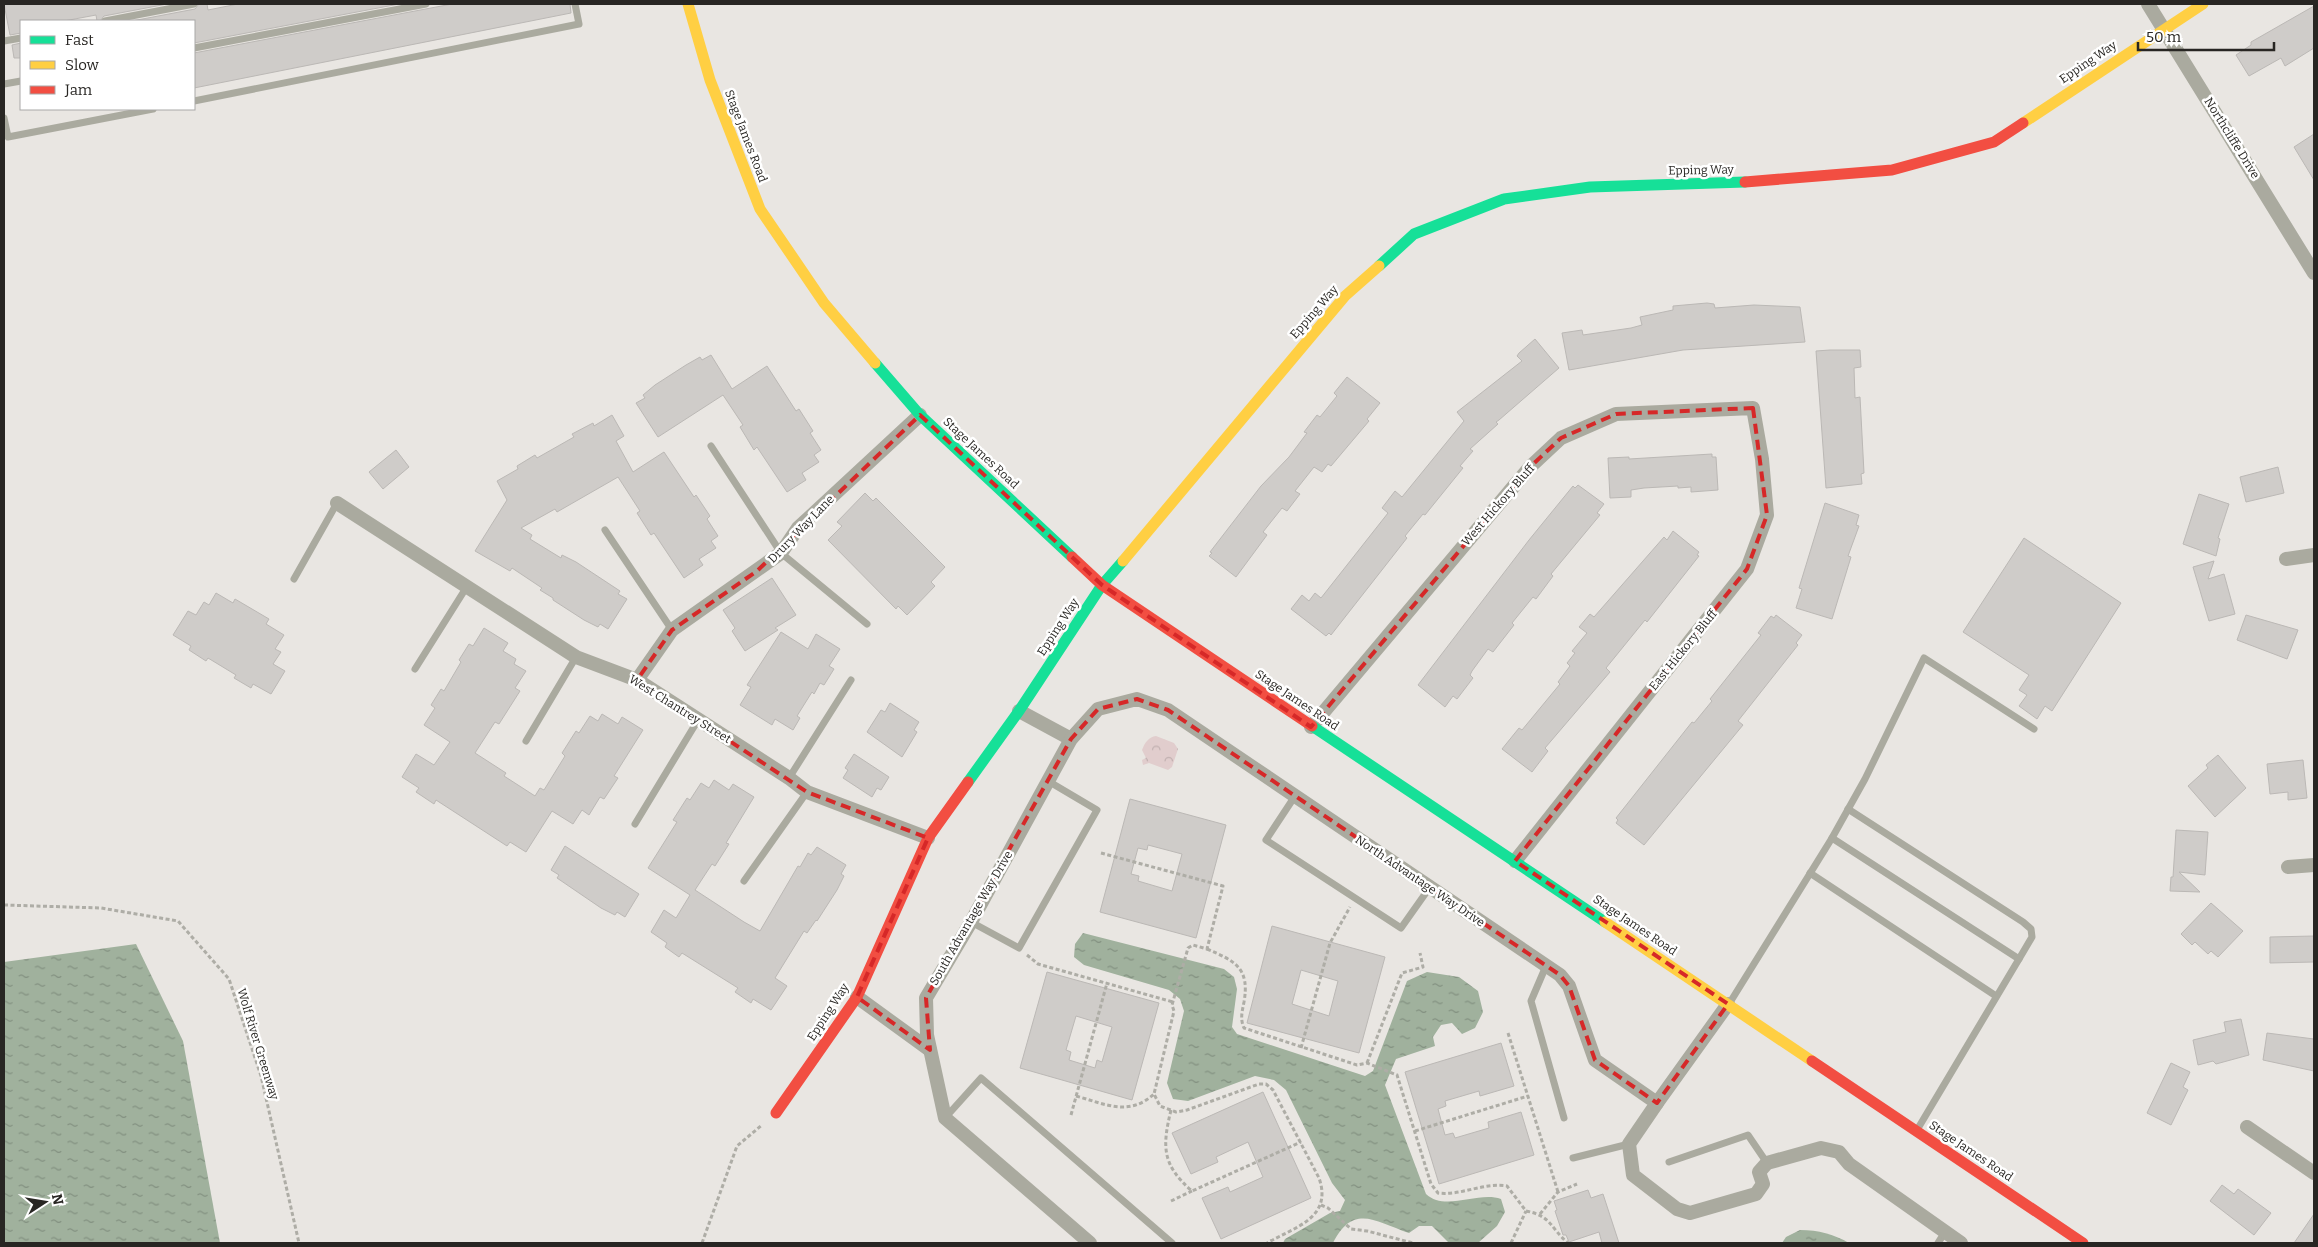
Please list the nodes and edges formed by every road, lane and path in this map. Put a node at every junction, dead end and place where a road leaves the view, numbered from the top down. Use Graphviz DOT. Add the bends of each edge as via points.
graph roads {
  1 [pos="194,4"];
  2 [pos="426,4"];
  3 [pos="575,4"];
  4 [pos="688,4"];
  5 [pos="2148,4"];
  6 [pos="2203,4"];
  7 [pos="110,20"];
  8 [pos="2164,28"];
  9 [pos="20,38"];
  10 [pos="4,41"];
  11 [pos="195,48"];
  12 [pos="20,81"];
  13 [pos="4,84"];
  14 [pos="195,101"];
  15 [pos="148,110"];
  16 [pos="4,118"];
  17 [pos="2314,270"];
  18 [pos="1752,408"];
  19 [pos="920,415"];
  20 [pos="711,446"];
  21 [pos="337,504"];
  22 [pos="605,530"];
  23 [pos="781,552"];
  24 [pos="2314,555"];
  25 [pos="2286,559"];
  26 [pos="294,579"];
  27 [pos="1102,585"];
  28 [pos="466,588"];
  29 [pos="867,624"];
  30 [pos="672,630"];
  31 [pos="576,657"];
  32 [pos="414,669"];
  33 [pos="637,680"];
  34 [pos="851,680"];
  35 [pos="1137,700"];
  36 [pos="1019,711"];
  37 [pos="698,720"];
  38 [pos="1312,727"];
  39 [pos="2034,729"];
  40 [pos="1072,739"];
  41 [pos="526,741"];
  42 [pos="789,778"];
  43 [pos="1048,781"];
  44 [pos="807,792"];
  45 [pos="1294,796"];
  46 [pos="1848,809"];
  47 [pos="635,824"];
  48 [pos="928,838"];
  49 [pos="1832,838"];
  50 [pos="1101,853"];
  51 [pos="1515,861"];
  52 [pos="2314,865"];
  53 [pos="2288,866"];
  54 [pos="1810,873"];
  55 [pos="744,881"];
  56 [pos="1430,887"];
  57 [pos="4,905"];
  58 [pos="1340,921"];
  59 [pos="971,922"];
  60 [pos="1019,948"];
  61 [pos="1207,949"];
  62 [pos="1420,954"];
  63 [pos="2019,960"];
  64 [pos="1546,966"];
  65 [pos="1107,983"];
  66 [pos="1996,996"];
  67 [pos="857,997"];
  68 [pos="1173,1002"];
  69 [pos="1728,1004"];
  70 [pos="1508,1032"];
  71 [pos="1301,1048"];
  72 [pos="930,1050"];
  73 [pos="1367,1063"];
  74 [pos="1154,1094"];
  75 [pos="1076,1096"];
  76 [pos="1528,1096"];
  77 [pos="1657,1103"];
  78 [pos="1171,1110"];
  79 [pos="776,1113"];
  80 [pos="1071,1116"];
  81 [pos="945,1118"];
  82 [pos="1564,1118"];
  83 [pos="2246,1127"];
  84 [pos="1415,1131"];
  85 [pos="1917,1131"];
  86 [pos="1301,1142"];
  87 [pos="1629,1144"];
  88 [pos="1572,1158"];
  89 [pos="1668,1162"];
  90 [pos="1767,1163"];
  91 [pos="2314,1173"];
  92 [pos="1577,1184"];
  93 [pos="1192,1191"];
  94 [pos="1558,1192"];
  95 [pos="1171,1201"];
  96 [pos="1321,1205"];
  97 [pos="1526,1211"];
  98 [pos="1540,1214"];
  99 [pos="1941,1238"];
  100 [pos="298,1243"];
  101 [pos="702,1243"];
  102 [pos="1090,1243"];
  103 [pos="1172,1243"];
  104 [pos="1267,1243"];
  105 [pos="1413,1243"];
  106 [pos="1511,1243"];
  107 [pos="1568,1243"];
  108 [pos="1961,1243"];
  109 [pos="2083,1243"];
  1 -- 7 [label="lane"];
  2 -- 11 [label="lane"];
  3 -- 14 [label="lane" via="579,24"];
  4 -- 19 [label="street, Stage James Road" via="710,80 760,209 824,303"];
  5 -- 8 [label="street, Northcliffe Drive"];
  6 -- 8 [label="street, Epping Way"];
  8 -- 17 [label="street, Northcliffe Drive"];
  8 -- 27 [label="street, Epping Way" via="1994,142 1892,170 1759,182 1590,187 1504,199 1414,234 1345,296"];
  9 -- 10 [label="lane"];
  12 -- 13 [label="lane"];
  15 -- 16 [label="lane" via="8,137"];
  18 -- 38 [label="street, West Hickory Bluff" via="1616,414 1562,438 1530,467"];
  18 -- 51 [label="street, East Hickory Bluff" via="1762,459 1767,515 1747,570"];
  19 -- 23 [label="street, Drury Way Lane" via="798,528"];
  19 -- 27 [label="street, Stage James Road"];
  20 -- 23 [label="lane"];
  21 -- 26 [label="lane"];
  21 -- 28 [label="street, West Chantrey Street"];
  22 -- 30 [label="lane"];
  23 -- 29 [label="lane"];
  23 -- 30 [label="street, Drury Way Lane"];
  24 -- 25 [label="street"];
  27 -- 36 [label="street, Epping Way"];
  27 -- 38 [label="street, Stage James Road"];
  28 -- 31 [label="street, West Chantrey Street"];
  28 -- 32 [label="lane"];
  30 -- 33 [label="street, Drury Way Lane"];
  31 -- 33 [label="street, West Chantrey Street"];
  31 -- 41 [label="lane"];
  33 -- 37 [label="street, West Chantrey Street"];
  34 -- 42 [label="lane"];
  35 -- 40 [label="street, South Advantage Way Drive" via="1098,709"];
  35 -- 45 [label="street, North Advantage Way Drive" via="1168,710"];
  36 -- 40 [label="street"];
  36 -- 48 [label="street, Epping Way"];
  37 -- 42 [label="street, West Chantrey Street"];
  37 -- 47 [label="lane"];
  38 -- 51 [label="street, Stage James Road"];
  39 -- 46 [label="lane" via="1924,658"];
  40 -- 43 [label="street, South Advantage Way Drive"];
  42 -- 44 [label="street, West Chantrey Street"];
  43 -- 59 [label="street, South Advantage Way Drive"];
  43 -- 60 [label="lane" via="1097,810"];
  44 -- 48 [label="street, West Chantrey Street"];
  44 -- 55 [label="lane"];
  45 -- 56 [label="street, North Advantage Way Drive"];
  45 -- 56 [label="lane" via="1266,840 1401,928"];
  46 -- 49 [label="lane"];
  46 -- 63 [label="lane" via="2031,929 2032,937"];
  48 -- 67 [label="street, Epping Way"];
  49 -- 54 [label="lane"];
  49 -- 63 [label="lane"];
  50 -- 61 [label="path" via="1223,886"];
  51 -- 69 [label="street, Stage James Road"];
  52 -- 53 [label="street"];
  54 -- 66 [label="lane"];
  54 -- 69 [label="lane"];
  56 -- 64 [label="street, North Advantage Way Drive"];
  57 -- 100 [label="path, Wolf River Greenway" via="102,908 178,921 228,979 261,1076"];
  58 -- 71 [label="path" via="1330,943"];
  59 -- 60 [label="lane"];
  59 -- 72 [label="street, South Advantage Way Drive" via="926,998 926,1035"];
  60 -- 65 [label="path" via="1038,964"];
  61 -- 68 [label="path" via="1193,945 1188,948"];
  61 -- 71 [label="path" via="1232,960 1244,974 1246,989 1241,1020 1244,1028"];
  62 -- 73 [label="path" via="1422,967 1402,973"];
  63 -- 66 [label="lane"];
  64 -- 77 [label="street, North Advantage Way Drive" via="1569,986 1595,1060"];
  64 -- 82 [label="lane" via="1530,1001"];
  65 -- 68 [label="path"];
  65 -- 75 [label="path"];
  66 -- 85 [label="lane"];
  67 -- 72 [label="street"];
  67 -- 79 [label="street, Epping Way"];
  68 -- 74 [label="path" via="1174,1011"];
  69 -- 77 [label="street"];
  69 -- 85 [label="street, Stage James Road"];
  70 -- 76 [label="path"];
  71 -- 73 [label="path" via="1357,1065"];
  72 -- 81 [label="street, South Advantage Way Drive"];
  73 -- 84 [label="path" via="1397,1075"];
  74 -- 75 [label="path" via="1132,1108"];
  74 -- 78 [label="path" via="1160,1106"];
  75 -- 80 [label="path"];
  76 -- 84 [label="path"];
  76 -- 94 [label="path"];
  77 -- 87 [label="street"];
  78 -- 86 [label="path" via="1187,1110 1266,1084 1273,1090"];
  78 -- 93 [label="path" via="1165,1152 1180,1181"];
  79 -- 101 [label="path" via="737,1146"];
  81 -- 102 [label="street"];
  81 -- 103 [label="lane" via="982,1078"];
  83 -- 91 [label="street"];
  84 -- 97 [label="path" via="1431,1184 1438,1193 1507,1186"];
  85 -- 109 [label="street, Stage James Road"];
  86 -- 93 [label="path"];
  86 -- 96 [label="path" via="1324,1192"];
  87 -- 88 [label="lane"];
  87 -- 90 [label="street" via="1633,1175 1677,1209 1690,1213 1756,1194 1763,1184 1759,1172"];
  89 -- 90 [label="lane" via="1748,1135"];
  90 -- 99 [label="street" via="1821,1148 1839,1152"];
  92 -- 94 [label="path"];
  93 -- 95 [label="path"];
  94 -- 98 [label="path"];
  96 -- 104 [label="path" via="1315,1216"];
  96 -- 105 [label="path" via="1352,1229"];
  97 -- 98 [label="path"];
  97 -- 106 [label="path"];
  98 -- 107 [label="path"];
  99 -- 108 [label="street"];
}
